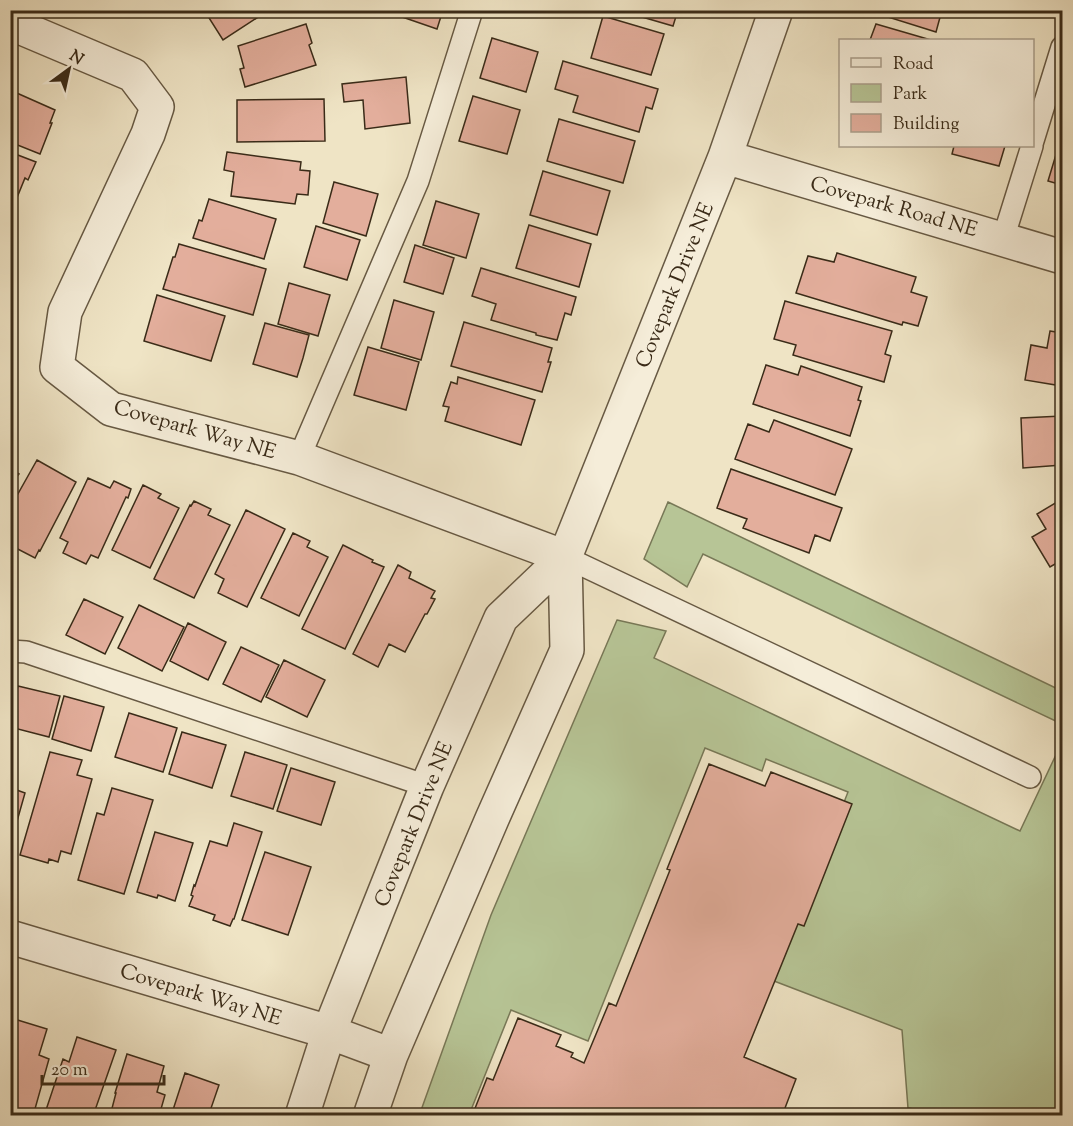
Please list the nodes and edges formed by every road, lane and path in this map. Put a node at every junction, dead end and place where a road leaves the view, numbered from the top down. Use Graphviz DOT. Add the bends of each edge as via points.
graph roads {
  1 [pos="472,10"];
  2 [pos="776,10"];
  3 [pos="10,23"];
  4 [pos="1062,47"];
  5 [pos="1034,138"];
  6 [pos="1031,147"];
  7 [pos="725,157"];
  8 [pos="1003,239"];
  9 [pos="1062,257"];
  10 [pos="299,458"];
  11 [pos="565,557"];
  12 [pos="10,651"];
  13 [pos="1030,777"];
  14 [pos="427,786"];
  15 [pos="10,937"];
  16 [pos="329,1032"];
  17 [pos="391,1055"];
  18 [pos="302,1116"];
  19 [pos="370,1116"];
  1 -- 10 [label="lane" via="418,181"];
  2 -- 7 [label="street, Covepark Drive NE"];
  3 -- 10 [label="street, Covepark Way NE" via="133,75 158,106 65,312 57,367 111,409"];
  4 -- 5 [label="lane"];
  6 -- 8 [label="lane"];
  7 -- 8 [label="street, Covepark Road NE"];
  7 -- 11 [label="street, Covepark Drive NE"];
  8 -- 9 [label="street, Covepark Road NE"];
  10 -- 11 [label="street, Covepark Way NE"];
  11 -- 13 [label="lane"];
  11 -- 14 [label="street, Covepark Drive NE" via="501,618"];
  11 -- 17 [label="street, Covepark Drive NE" via="567,650"];
  12 -- 14 [label="lane" via="26,652"];
  14 -- 16 [label="street, Covepark Drive NE"];
  15 -- 16 [label="street, Covepark Way NE"];
  16 -- 17 [label="street, Covepark Way NE"];
  16 -- 18 [label="street, Covepark Drive NE"];
  17 -- 19 [label="street, Covepark Drive NE"];
}
